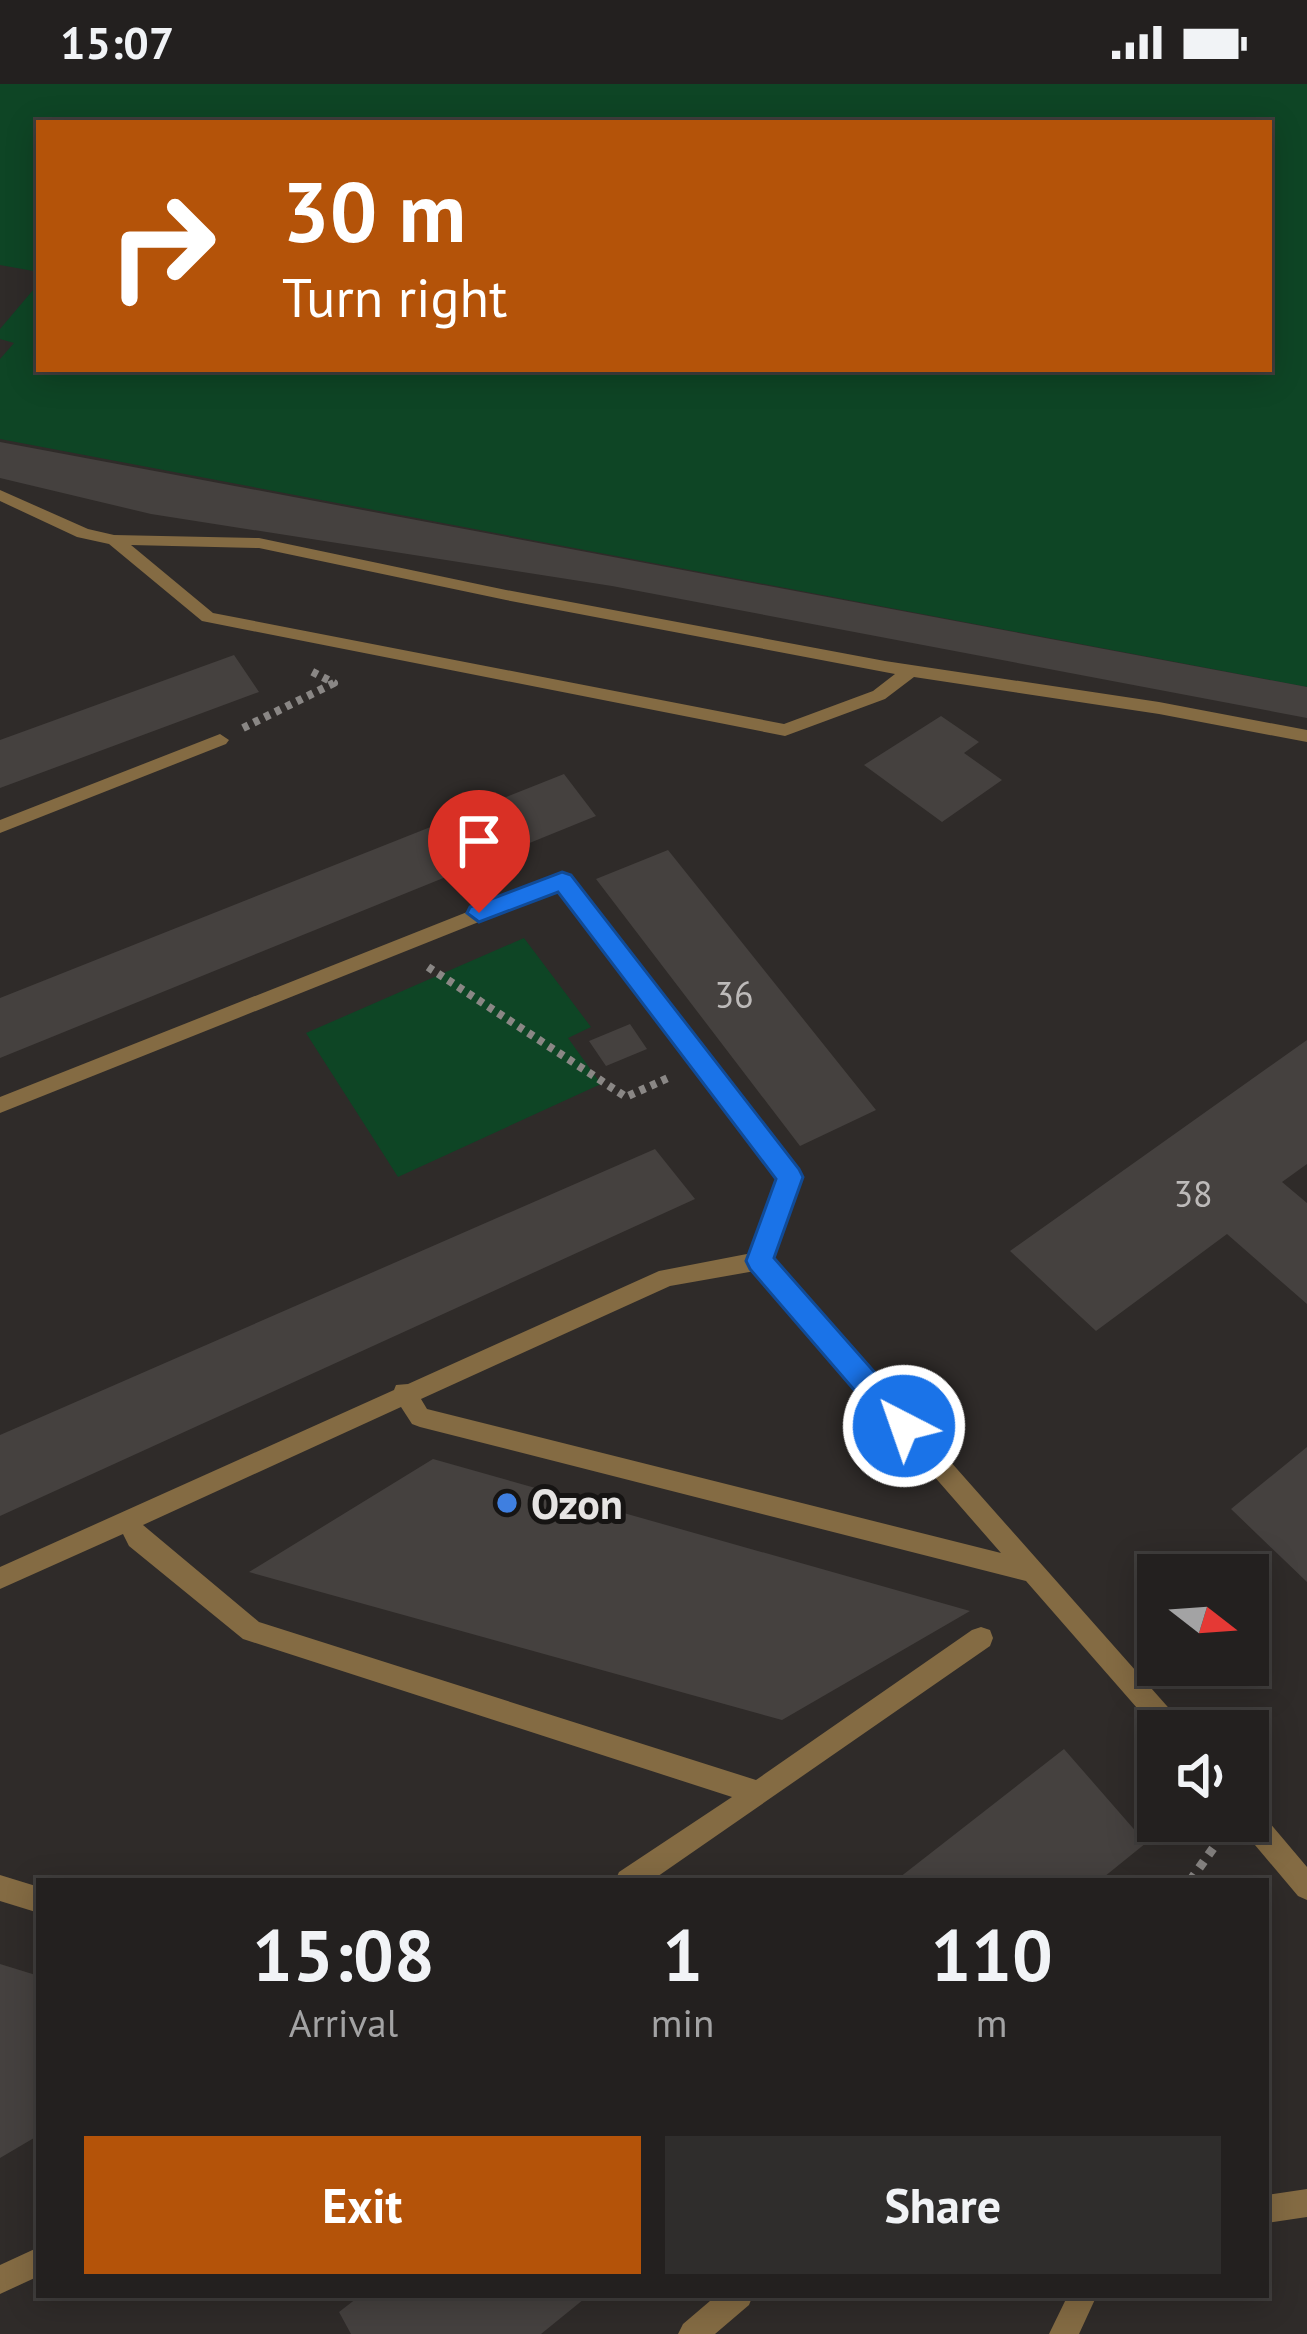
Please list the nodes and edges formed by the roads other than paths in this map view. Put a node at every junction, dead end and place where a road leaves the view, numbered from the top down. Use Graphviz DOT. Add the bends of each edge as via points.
graph roads {
  1 [pos="0,495"];
  2 [pos="114,540"];
  3 [pos="912,670"];
  4 [pos="1307,736"];
  5 [pos="220,740"];
  6 [pos="0,827"];
  7 [pos="0,1105"];
  8 [pos="760,1261"];
  9 [pos="404,1392"];
  10 [pos="128,1519"];
  11 [pos="1035,1572"];
  12 [pos="0,1578"];
  13 [pos="981,1638"];
  14 [pos="1155,1710"];
  15 [pos="759,1793"];
  16 [pos="1269,1842"];
  17 [pos="632,1878"];
  18 [pos="1307,1887"];
  19 [pos="0,1888"];
  20 [pos="36,1899"];
  21 [pos="1307,2203"];
  22 [pos="1269,2209"];
  23 [pos="36,2262"];
  24 [pos="0,2280"];
  25 [pos="735,2298"];
  26 [pos="1082,2298"];
  27 [pos="693,2334"];
  28 [pos="1064,2334"];
  1 -- 2 [label="lane"];
  2 -- 3 [label="lane" via="259,543"];
  2 -- 3 [label="lane" via="208,617 785,730 879,695"];
  3 -- 4 [label="lane"];
  5 -- 6 [label="lane"];
  7 -- 8 [label="lane" via="562,881 790,1177"];
  8 -- 9 [label="lane" via="667,1277"];
  8 -- 11 [label="lane"];
  9 -- 10 [label="lane"];
  9 -- 11 [label="lane" via="420,1418"];
  10 -- 12 [label="lane"];
  10 -- 15 [label="lane" via="137,1538 253,1631"];
  11 -- 14 [label="lane"];
  13 -- 15 [label="lane"];
  15 -- 17 [label="lane"];
  16 -- 18 [label="lane"];
  19 -- 20 [label="lane"];
  21 -- 22 [label="lane"];
  23 -- 24 [label="lane"];
  25 -- 27 [label="lane"];
  26 -- 28 [label="lane"];
}
